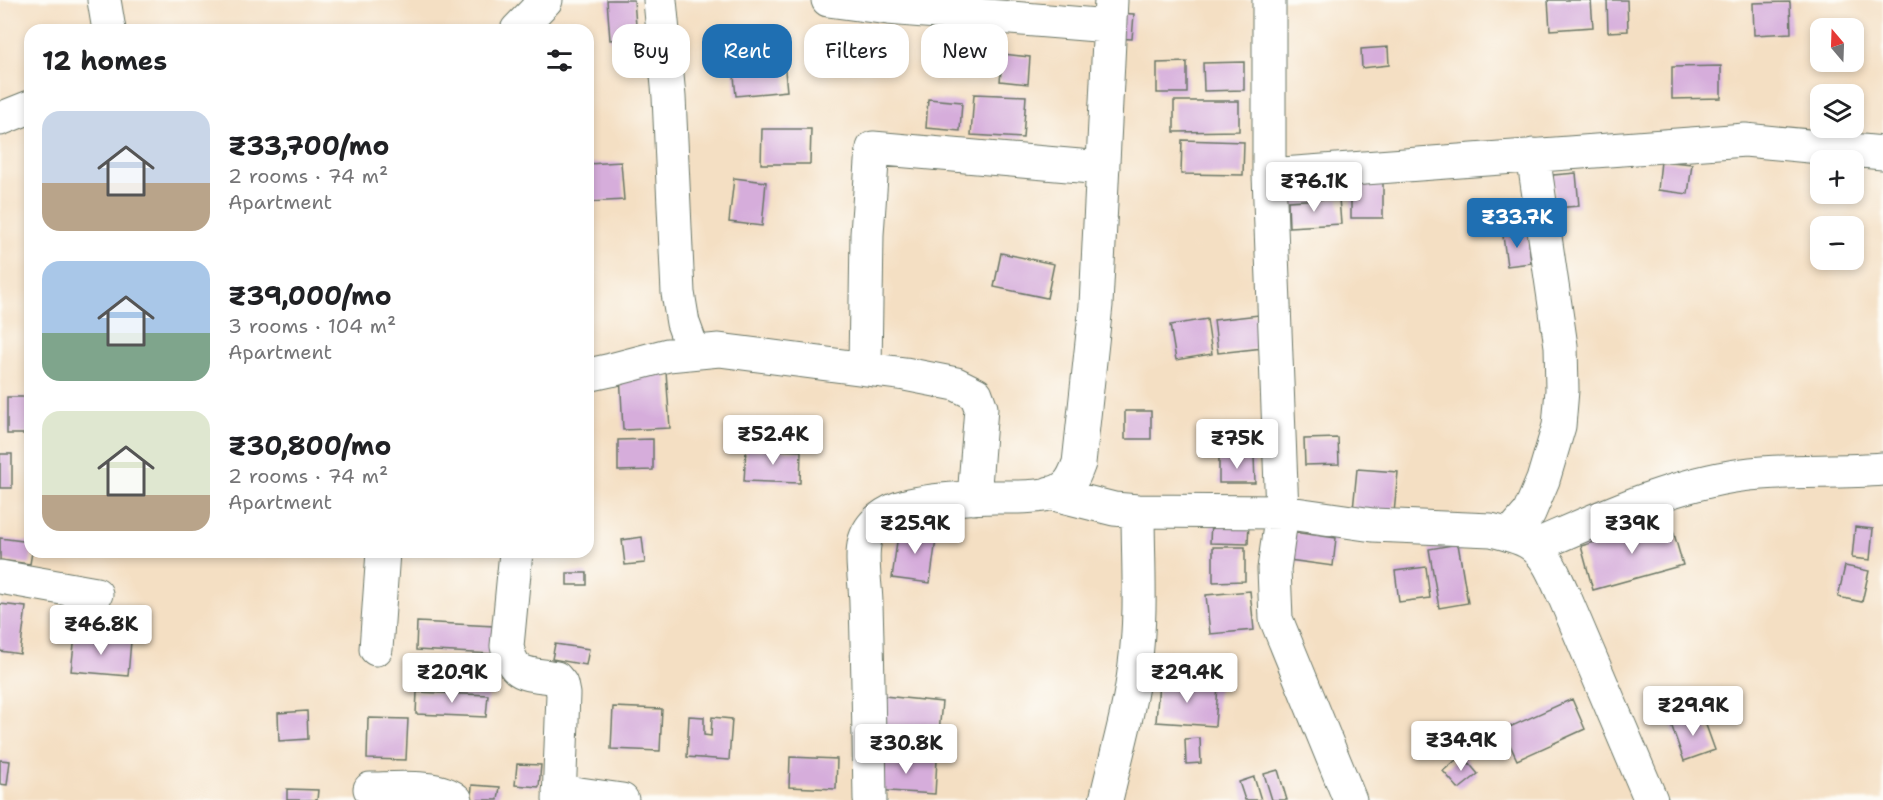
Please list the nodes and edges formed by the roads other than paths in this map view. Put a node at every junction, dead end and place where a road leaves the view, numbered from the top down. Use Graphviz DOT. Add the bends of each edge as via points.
graph roads {
  1 [pos="104,0"];
  2 [pos="546,0"];
  3 [pos="660,0"];
  4 [pos="828,0"];
  5 [pos="1269,0"];
  6 [pos="1110,13"];
  7 [pos="109,24"];
  8 [pos="523,24"];
  9 [pos="24,109"];
  10 [pos="0,118"];
  11 [pos="1883,153"];
  12 [pos="1533,155"];
  13 [pos="1103,168"];
  14 [pos="1269,175"];
  15 [pos="693,351"];
  16 [pos="865,368"];
  17 [pos="594,374"];
  18 [pos="1882,474"];
  19 [pos="1050,494"];
  20 [pos="974,498"];
  21 [pos="1138,511"];
  22 [pos="1282,512"];
  23 [pos="1523,541"];
  24 [pos="383,558"];
  25 [pos="515,558"];
  26 [pos="0,577"];
  27 [pos="96,594"];
  28 [pos="376,649"];
  29 [pos="370,789"];
  30 [pos="559,795"];
  31 [pos="456,800"];
  32 [pos="622,800"];
  33 [pos="870,800"];
  34 [pos="1106,800"];
  35 [pos="1350,800"];
  36 [pos="1651,800"];
  1 -- 7 [label="street"];
  2 -- 8 [label="street"];
  3 -- 15 [label="street" via="669,97 678,293"];
  4 -- 6 [label="street" via="888,8"];
  5 -- 14 [label="street"];
  6 -- 13 [label="street"];
  9 -- 10 [label="street"];
  11 -- 12 [label="street" via="1745,140"];
  12 -- 14 [label="street"];
  12 -- 23 [label="street" via="1560,346 1562,390 1558,426"];
  13 -- 16 [label="street" via="873,148"];
  13 -- 19 [label="street" via="1096,306 1079,463 1066,487"];
  14 -- 22 [label="street"];
  15 -- 16 [label="street" via="719,350"];
  15 -- 17 [label="street"];
  16 -- 20 [label="street" via="956,384 976,394 981,408"];
  18 -- 23 [label="street" via="1743,475 1676,490"];
  19 -- 20 [label="street"];
  19 -- 21 [label="street"];
  20 -- 33 [label="street" via="893,510 875,522 865,541"];
  21 -- 22 [label="street"];
  21 -- 34 [label="street" via="1136,663"];
  22 -- 23 [label="street" via="1373,525 1491,530"];
  22 -- 35 [label="street" via="1274,569 1276,619"];
  23 -- 36 [label="street" via="1552,571"];
  24 -- 28 [label="street"];
  25 -- 30 [label="street" via="507,646 517,669 528,675 556,678 561,684"];
  26 -- 27 [label="street"];
  29 -- 31 [label="street" via="435,790"];
  30 -- 32 [label="street"];
}
